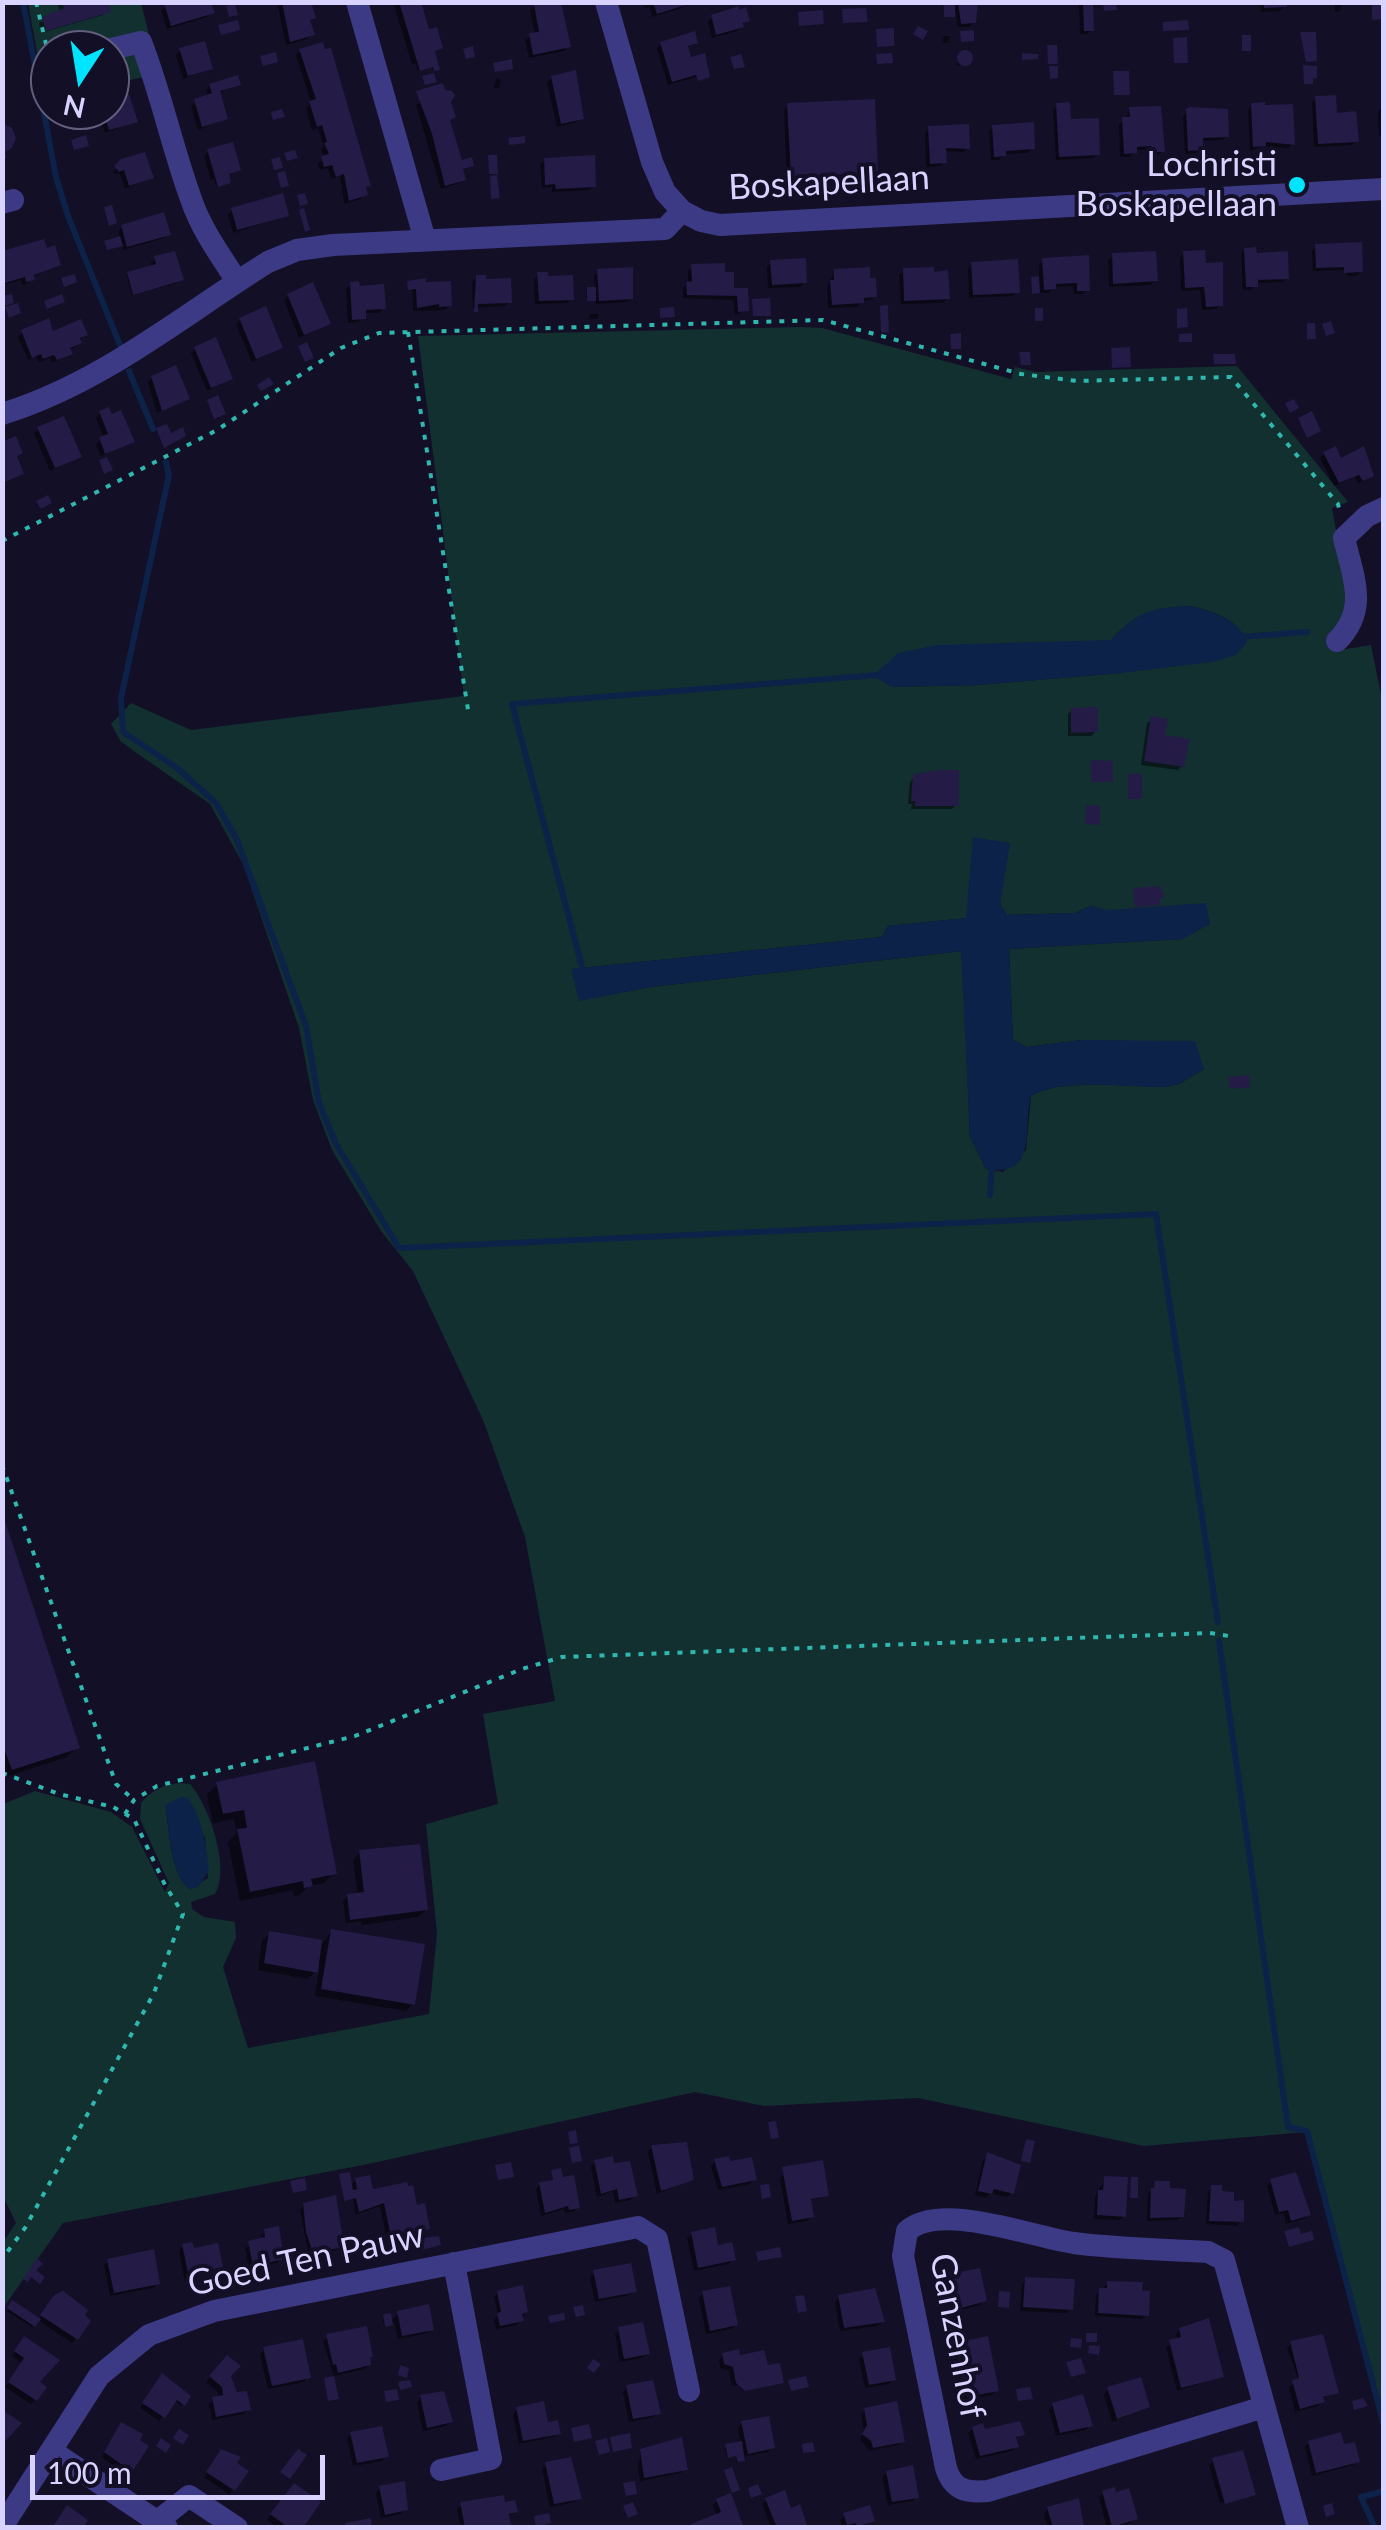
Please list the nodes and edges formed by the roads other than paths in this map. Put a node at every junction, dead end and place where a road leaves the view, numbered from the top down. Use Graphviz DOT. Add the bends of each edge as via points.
graph roads {
  1 [pos="357,2"];
  2 [pos="606,2"];
  3 [pos="130,45"];
  4 [pos="1384,189"];
  5 [pos="682,211"];
  6 [pos="424,240"];
  7 [pos="237,281"];
  8 [pos="2,414"];
  9 [pos="1384,508"];
  10 [pos="1338,641"];
  11 [pos="454,2263"];
  12 [pos="689,2391"];
  13 [pos="1264,2407"];
  14 [pos="53,2452"];
  15 [pos="441,2470"];
  16 [pos="163,2524"];
  17 [pos="2,2527"];
  18 [pos="237,2528"];
  19 [pos="1298,2528"];
  1 -- 6 [label="street"];
  2 -- 5 [label="street" via="652,162"];
  3 -- 7 [label="street" via="141,42 191,200"];
  4 -- 5 [label="street, Boskapellaan" via="720,225"];
  5 -- 6 [label="street, Boskapellaan" via="665,229"];
  6 -- 7 [label="street, Boskapellaan" via="297,250"];
  7 -- 8 [label="street, Boskapellaan" via="105,370"];
  9 -- 10 [label="street" via="1344,538 1358,608"];
  11 -- 12 [label="street, Goed Ten Pauw" via="638,2227 657,2238"];
  11 -- 14 [label="street, Goed Ten Pauw" via="214,2311 149,2335 99,2376"];
  11 -- 15 [label="street, Goed Ten Pauw" via="491,2459"];
  13 -- 13 [label="street, Ganzenhof" via="1224,2260 1208,2252 1074,2243 963,2220 930,2219 907,2232 903,2256 942,2448 950,2481 960,2490 988,2490"];
  13 -- 19 [label="street, Ganzenhof"];
  14 -- 16 [label="street"];
  14 -- 17 [label="street, Goed Ten Pauw"];
  16 -- 18 [label="street" via="189,2496"];
}
